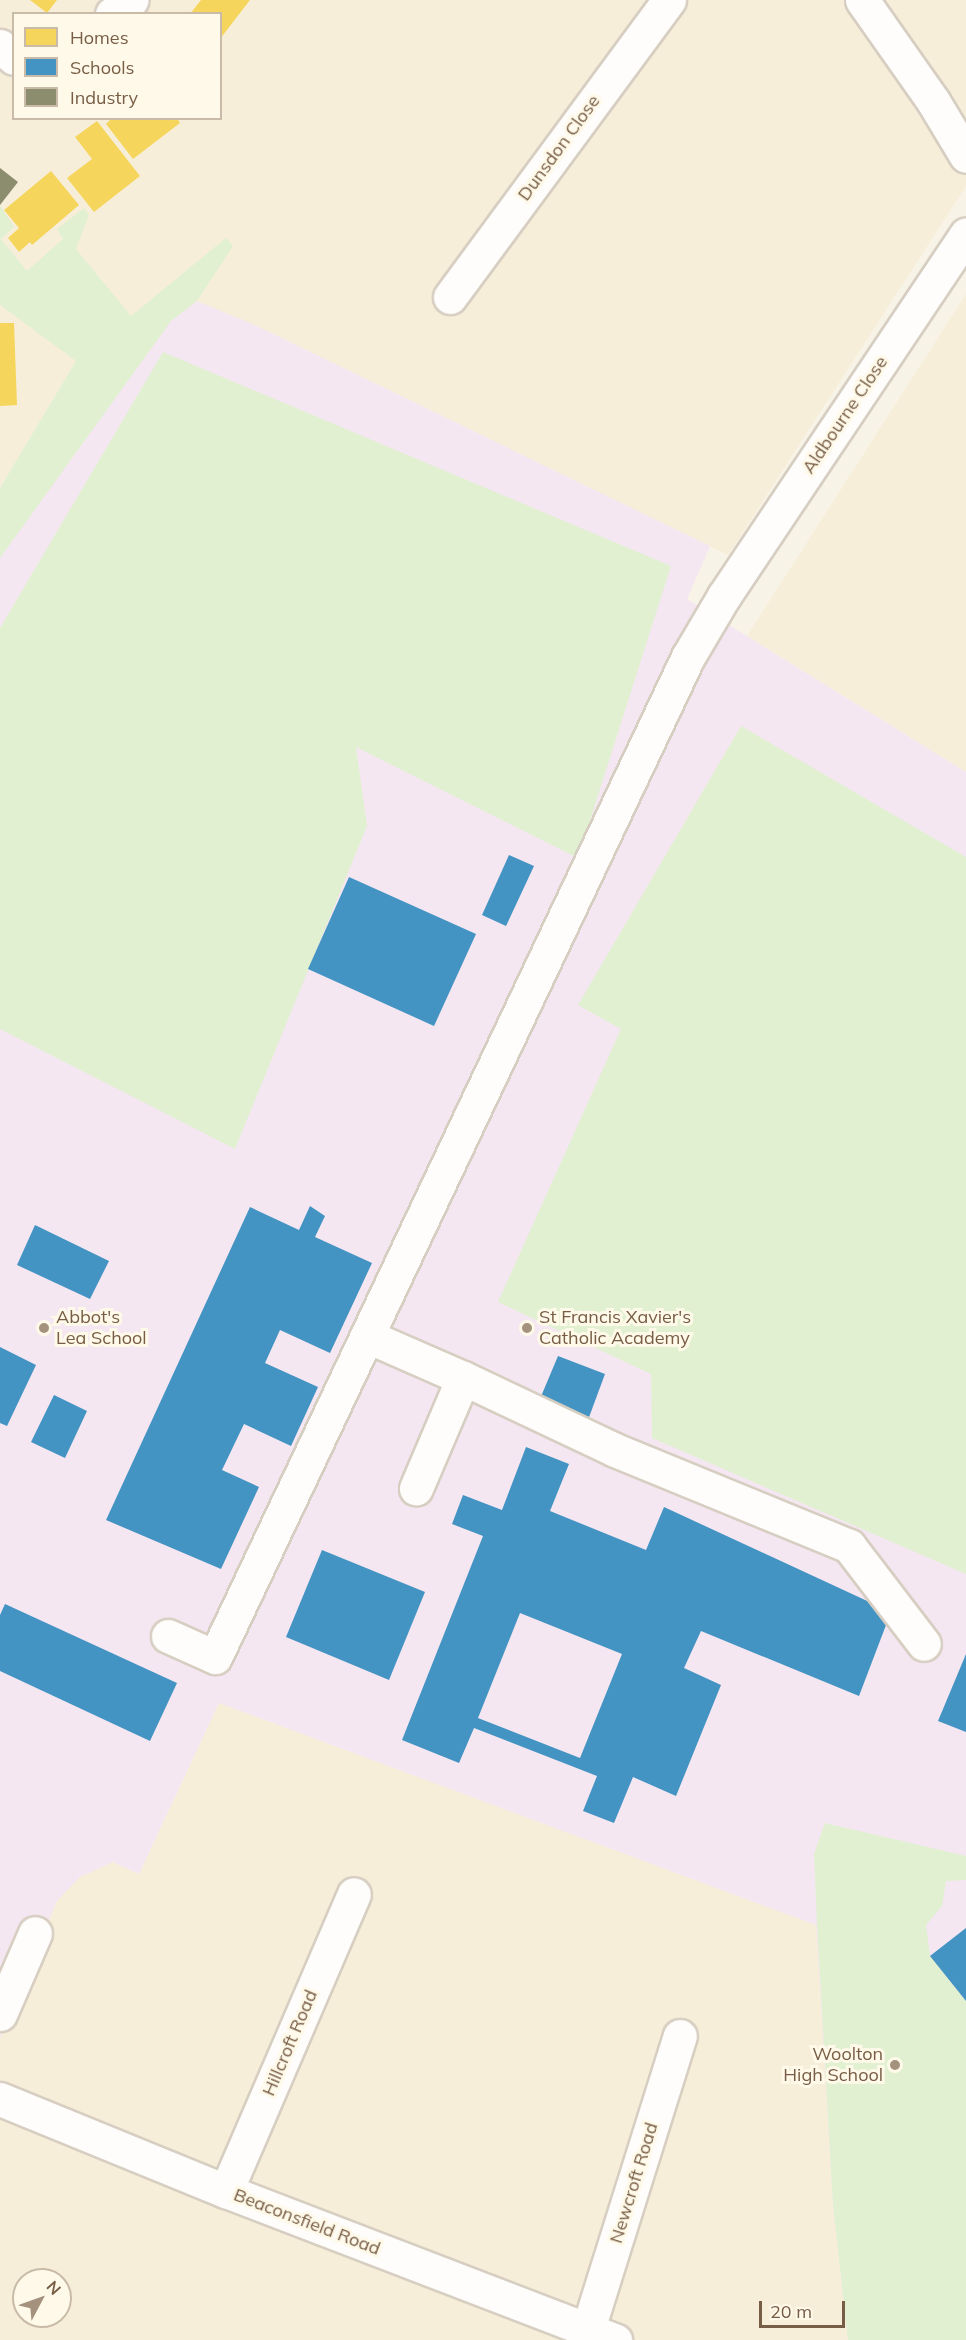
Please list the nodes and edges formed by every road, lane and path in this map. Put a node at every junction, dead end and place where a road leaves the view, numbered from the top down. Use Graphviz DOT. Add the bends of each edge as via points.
graph roads {
  1 [pos="131,0"];
  2 [pos="669,0"];
  3 [pos="862,0"];
  4 [pos="115,12"];
  5 [pos="0,46"];
  6 [pos="12,56"];
  7 [pos="966,156"];
  8 [pos="966,235"];
  9 [pos="450,297"];
  10 [pos="367,1336"];
  11 [pos="463,1378"];
  12 [pos="416,1488"];
  13 [pos="168,1636"];
  14 [pos="924,1644"];
  15 [pos="354,1894"];
  16 [pos="35,1933"];
  17 [pos="0,2014"];
  18 [pos="680,2036"];
  19 [pos="0,2099"];
  20 [pos="226,2191"];
  21 [pos="601,2335"];
  1 -- 4 [label="street"];
  2 -- 9 [label="street, Dunsdon Close"];
  3 -- 7 [label="street" via="933,101"];
  5 -- 6 [label="street"];
  8 -- 10 [label="street, Aldbourne Close" via="724,596 688,657"];
  10 -- 11 [label="street"];
  10 -- 13 [label="street, Aldbourne Close" via="215,1657"];
  11 -- 12 [label="street"];
  11 -- 14 [label="street" via="615,1450 849,1546"];
  15 -- 20 [label="street, Hillcroft Road"];
  16 -- 17 [label="street"];
  18 -- 21 [label="street, Newcroft Road"];
  19 -- 20 [label="street, Beaconsfield Road"];
  20 -- 21 [label="street, Beaconsfield Road"];
}
